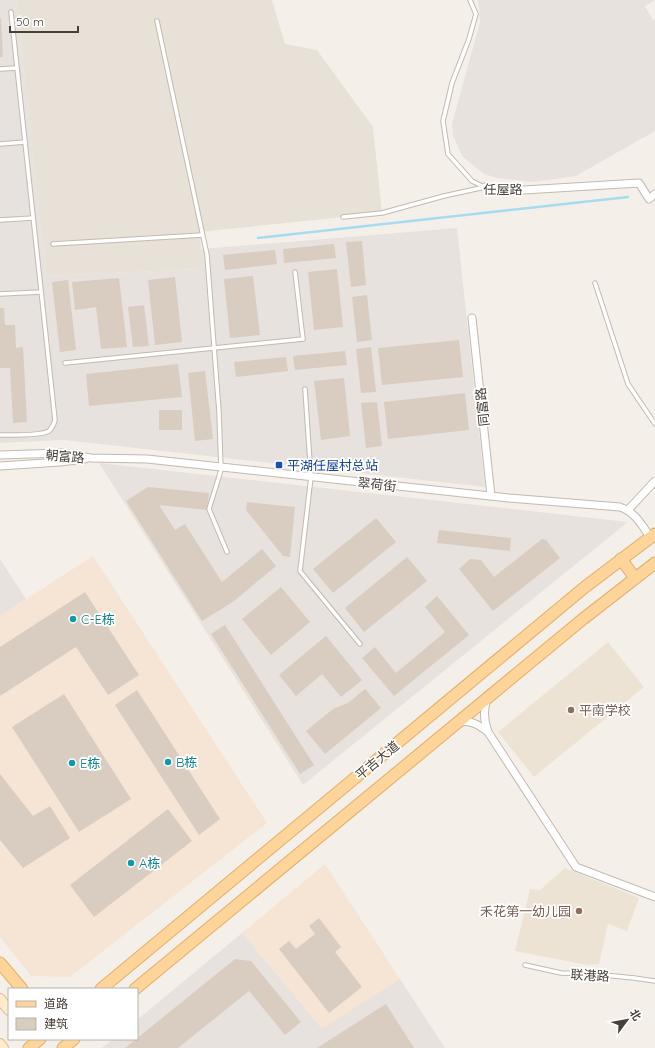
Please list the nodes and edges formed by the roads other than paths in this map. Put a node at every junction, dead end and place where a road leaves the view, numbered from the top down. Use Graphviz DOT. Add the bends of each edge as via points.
graph roads {
  1 [pos="470,0"];
  2 [pos="11,12"];
  3 [pos="157,21"];
  4 [pos="17,68"];
  5 [pos="0,69"];
  6 [pos="25,142"];
  7 [pos="0,144"];
  8 [pos="485,188"];
  9 [pos="655,194"];
  10 [pos="343,217"];
  11 [pos="33,218"];
  12 [pos="0,220"];
  13 [pos="202,235"];
  14 [pos="53,244"];
  15 [pos="295,272"];
  16 [pos="594,283"];
  17 [pos="41,292"];
  18 [pos="0,294"];
  19 [pos="472,318"];
  20 [pos="214,348"];
  21 [pos="66,363"];
  22 [pos="306,389"];
  23 [pos="655,424"];
  24 [pos="0,435"];
  25 [pos="0,455"];
  26 [pos="91,458"];
  27 [pos="0,466"];
  28 [pos="221,467"];
  29 [pos="311,477"];
  30 [pos="655,481"];
  31 [pos="491,496"];
  32 [pos="628,510"];
  33 [pos="653,535"];
  34 [pos="227,552"];
  35 [pos="621,559"];
  36 [pos="655,563"];
  37 [pos="635,578"];
  38 [pos="360,644"];
  39 [pos="487,698"];
  40 [pos="458,722"];
  41 [pos="488,732"];
  42 [pos="655,897"];
  43 [pos="0,963"];
  44 [pos="526,965"];
  45 [pos="655,981"];
  46 [pos="21,988"];
  47 [pos="102,988"];
  48 [pos="136,988"];
  49 [pos="0,999"];
  50 [pos="8,1009"];
  51 [pos="73,1040"];
  52 [pos="0,1044"];
  53 [pos="4,1048"];
  54 [pos="63,1048"];
  1 -- 8 [label="lane" via="476,14 452,84 443,121 448,154 472,181"];
  2 -- 4 [label="lane"];
  3 -- 13 [label="lane"];
  4 -- 5 [label="lane"];
  4 -- 6 [label="lane"];
  6 -- 7 [label="lane"];
  6 -- 11 [label="lane"];
  8 -- 9 [label="street, 任屋路" via="524,190 639,183 649,199"];
  8 -- 10 [label="lane, 任屋路" via="382,213"];
  11 -- 12 [label="lane"];
  11 -- 17 [label="lane"];
  13 -- 14 [label="lane"];
  13 -- 20 [label="lane" via="207,255"];
  15 -- 20 [label="lane" via="303,339"];
  16 -- 23 [label="lane" via="628,384"];
  17 -- 18 [label="lane"];
  17 -- 24 [label="lane" via="54,424 50,430 42,433"];
  19 -- 31 [label="street, 同富路"];
  20 -- 21 [label="lane"];
  20 -- 28 [label="lane"];
  22 -- 29 [label="lane"];
  25 -- 26 [label="street, 朝富路" via="61,453"];
  26 -- 27 [label="street, 朝富路"];
  26 -- 28 [label="street, 翠荷街" via="147,459"];
  28 -- 29 [label="street, 翠荷街"];
  28 -- 34 [label="lane" via="209,509"];
  29 -- 31 [label="street, 翠荷街"];
  29 -- 38 [label="lane" via="300,571"];
  30 -- 32 [label="street"];
  31 -- 32 [label="street, 翠荷街" via="620,507"];
  32 -- 33 [label="street"];
  33 -- 35 [label="main road, 平吉大道"];
  35 -- 37 [label="main road"];
  35 -- 47 [label="main road, 平吉大道"];
  36 -- 37 [label="main road, 平吉大道"];
  37 -- 39 [label="main road, 平吉大道"];
  39 -- 40 [label="main road, 平吉大道"];
  39 -- 41 [label="street" via="484,710"];
  40 -- 41 [label="street" via="471,721"];
  40 -- 48 [label="main road, 平吉大道"];
  41 -- 42 [label="street" via="576,867"];
  43 -- 46 [label="main road"];
  44 -- 45 [label="lane, 联港路" via="561,973"];
  49 -- 50 [label="main road"];
  51 -- 54 [label="main road"];
  52 -- 53 [label="main road"];
}
